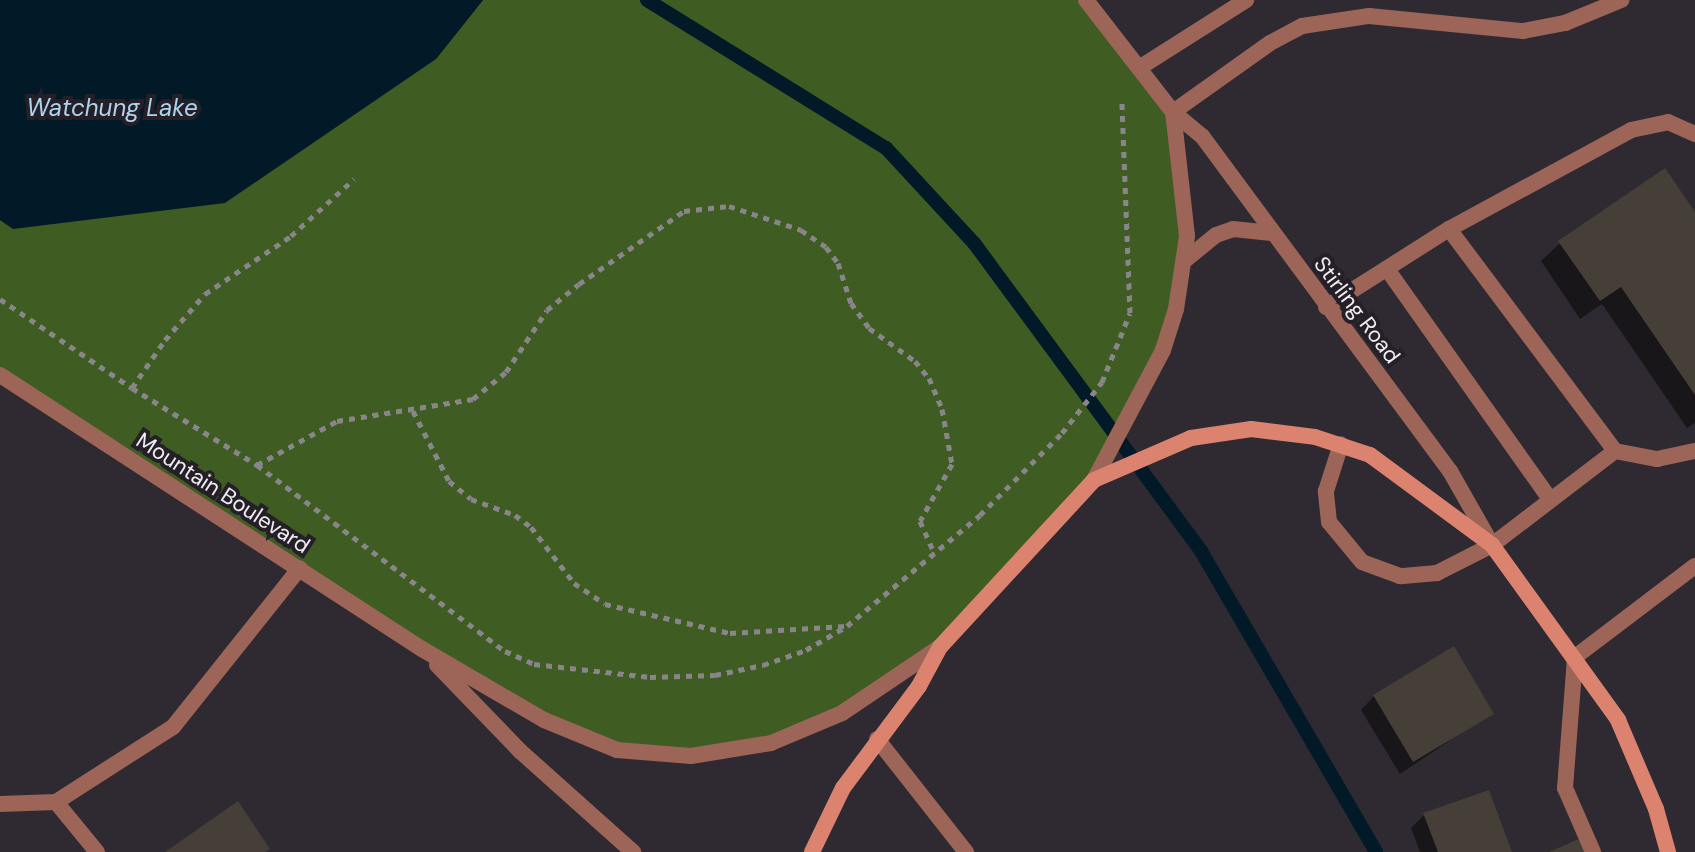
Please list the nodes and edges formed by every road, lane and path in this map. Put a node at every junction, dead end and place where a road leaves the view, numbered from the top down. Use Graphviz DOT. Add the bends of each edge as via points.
graph roads {
  1 [pos="1086,0"];
  2 [pos="1246,0"];
  3 [pos="1621,0"];
  4 [pos="1139,68"];
  5 [pos="1122,92"];
  6 [pos="1173,112"];
  7 [pos="1695,134"];
  8 [pos="354,179"];
  9 [pos="1449,229"];
  10 [pos="1272,233"];
  11 [pos="1184,261"];
  12 [pos="1387,269"];
  13 [pos="0,299"];
  14 [pos="1326,307"];
  15 [pos="0,375"];
  16 [pos="132,388"];
  17 [pos="413,411"];
  18 [pos="1341,444"];
  19 [pos="1615,451"];
  20 [pos="1695,451"];
  21 [pos="257,465"];
  22 [pos="1094,480"];
  23 [pos="1550,499"];
  24 [pos="1492,545"];
  25 [pos="934,553"];
  26 [pos="300,568"];
  27 [pos="1693,574"];
  28 [pos="847,626"];
  29 [pos="940,647"];
  30 [pos="422,649"];
  31 [pos="1575,657"];
  32 [pos="877,739"];
  33 [pos="56,802"];
  34 [pos="0,804"];
  35 [pos="97,852"];
  36 [pos="633,852"];
  37 [pos="812,852"];
  38 [pos="966,852"];
  39 [pos="1593,852"];
  40 [pos="1668,852"];
  1 -- 4 [label="street, Stirling Road"];
  2 -- 4 [label="street"];
  3 -- 6 [label="street" via="1565,23 1523,31 1369,16 1302,26"];
  4 -- 6 [label="street, Stirling Road"];
  5 -- 25 [label="path" via="1130,313 1102,382 1062,433"];
  6 -- 10 [label="street, Stirling Road" via="1202,136"];
  6 -- 11 [label="street" via="1185,207"];
  7 -- 9 [label="street" via="1668,122 1631,130"];
  8 -- 16 [label="path" via="291,236 205,294"];
  9 -- 12 [label="street"];
  9 -- 19 [label="street"];
  10 -- 11 [label="street" via="1233,229 1216,235"];
  10 -- 14 [label="street, Stirling Road"];
  11 -- 22 [label="street" via="1163,350"];
  12 -- 14 [label="street"];
  12 -- 23 [label="street"];
  13 -- 16 [label="path"];
  14 -- 24 [label="street, Stirling Road" via="1450,471"];
  15 -- 26 [label="street, Mountain Boulevard"];
  16 -- 21 [label="path"];
  17 -- 21 [label="path" via="337,421"];
  17 -- 25 [label="path" via="473,399 492,388 547,310 684,211 729,206 759,213 826,247 838,263 851,303 869,328 915,361 929,378 942,409 952,464 920,521"];
  17 -- 28 [label="path" via="449,481 471,499 515,515 531,527 574,583 605,604 730,633"];
  18 -- 22 [label="main road" via="1251,429 1162,448"];
  18 -- 24 [label="main road" via="1370,455 1431,495"];
  18 -- 24 [label="street" via="1326,491 1329,522 1362,562 1400,576 1437,573"];
  19 -- 20 [label="street" via="1657,459"];
  19 -- 23 [label="street"];
  21 -- 28 [label="path" via="505,651 534,664 650,677 715,675 806,650"];
  22 -- 29 [label="main road"];
  23 -- 24 [label="street"];
  24 -- 31 [label="main road"];
  25 -- 28 [label="path"];
  26 -- 30 [label="street, Mountain Boulevard"];
  26 -- 33 [label="street" via="173,727"];
  27 -- 31 [label="street"];
  29 -- 30 [label="street, Mountain Boulevard" via="808,730 771,743 691,756 617,750 580,738"];
  29 -- 32 [label="main road" via="919,686"];
  30 -- 36 [label="street, Mountain Boulevard" via="520,751"];
  31 -- 39 [label="street" via="1565,788"];
  31 -- 40 [label="main road" via="1636,756"];
  32 -- 37 [label="main road" via="843,788"];
  32 -- 38 [label="street"];
  33 -- 34 [label="street"];
  33 -- 35 [label="street"];
}
